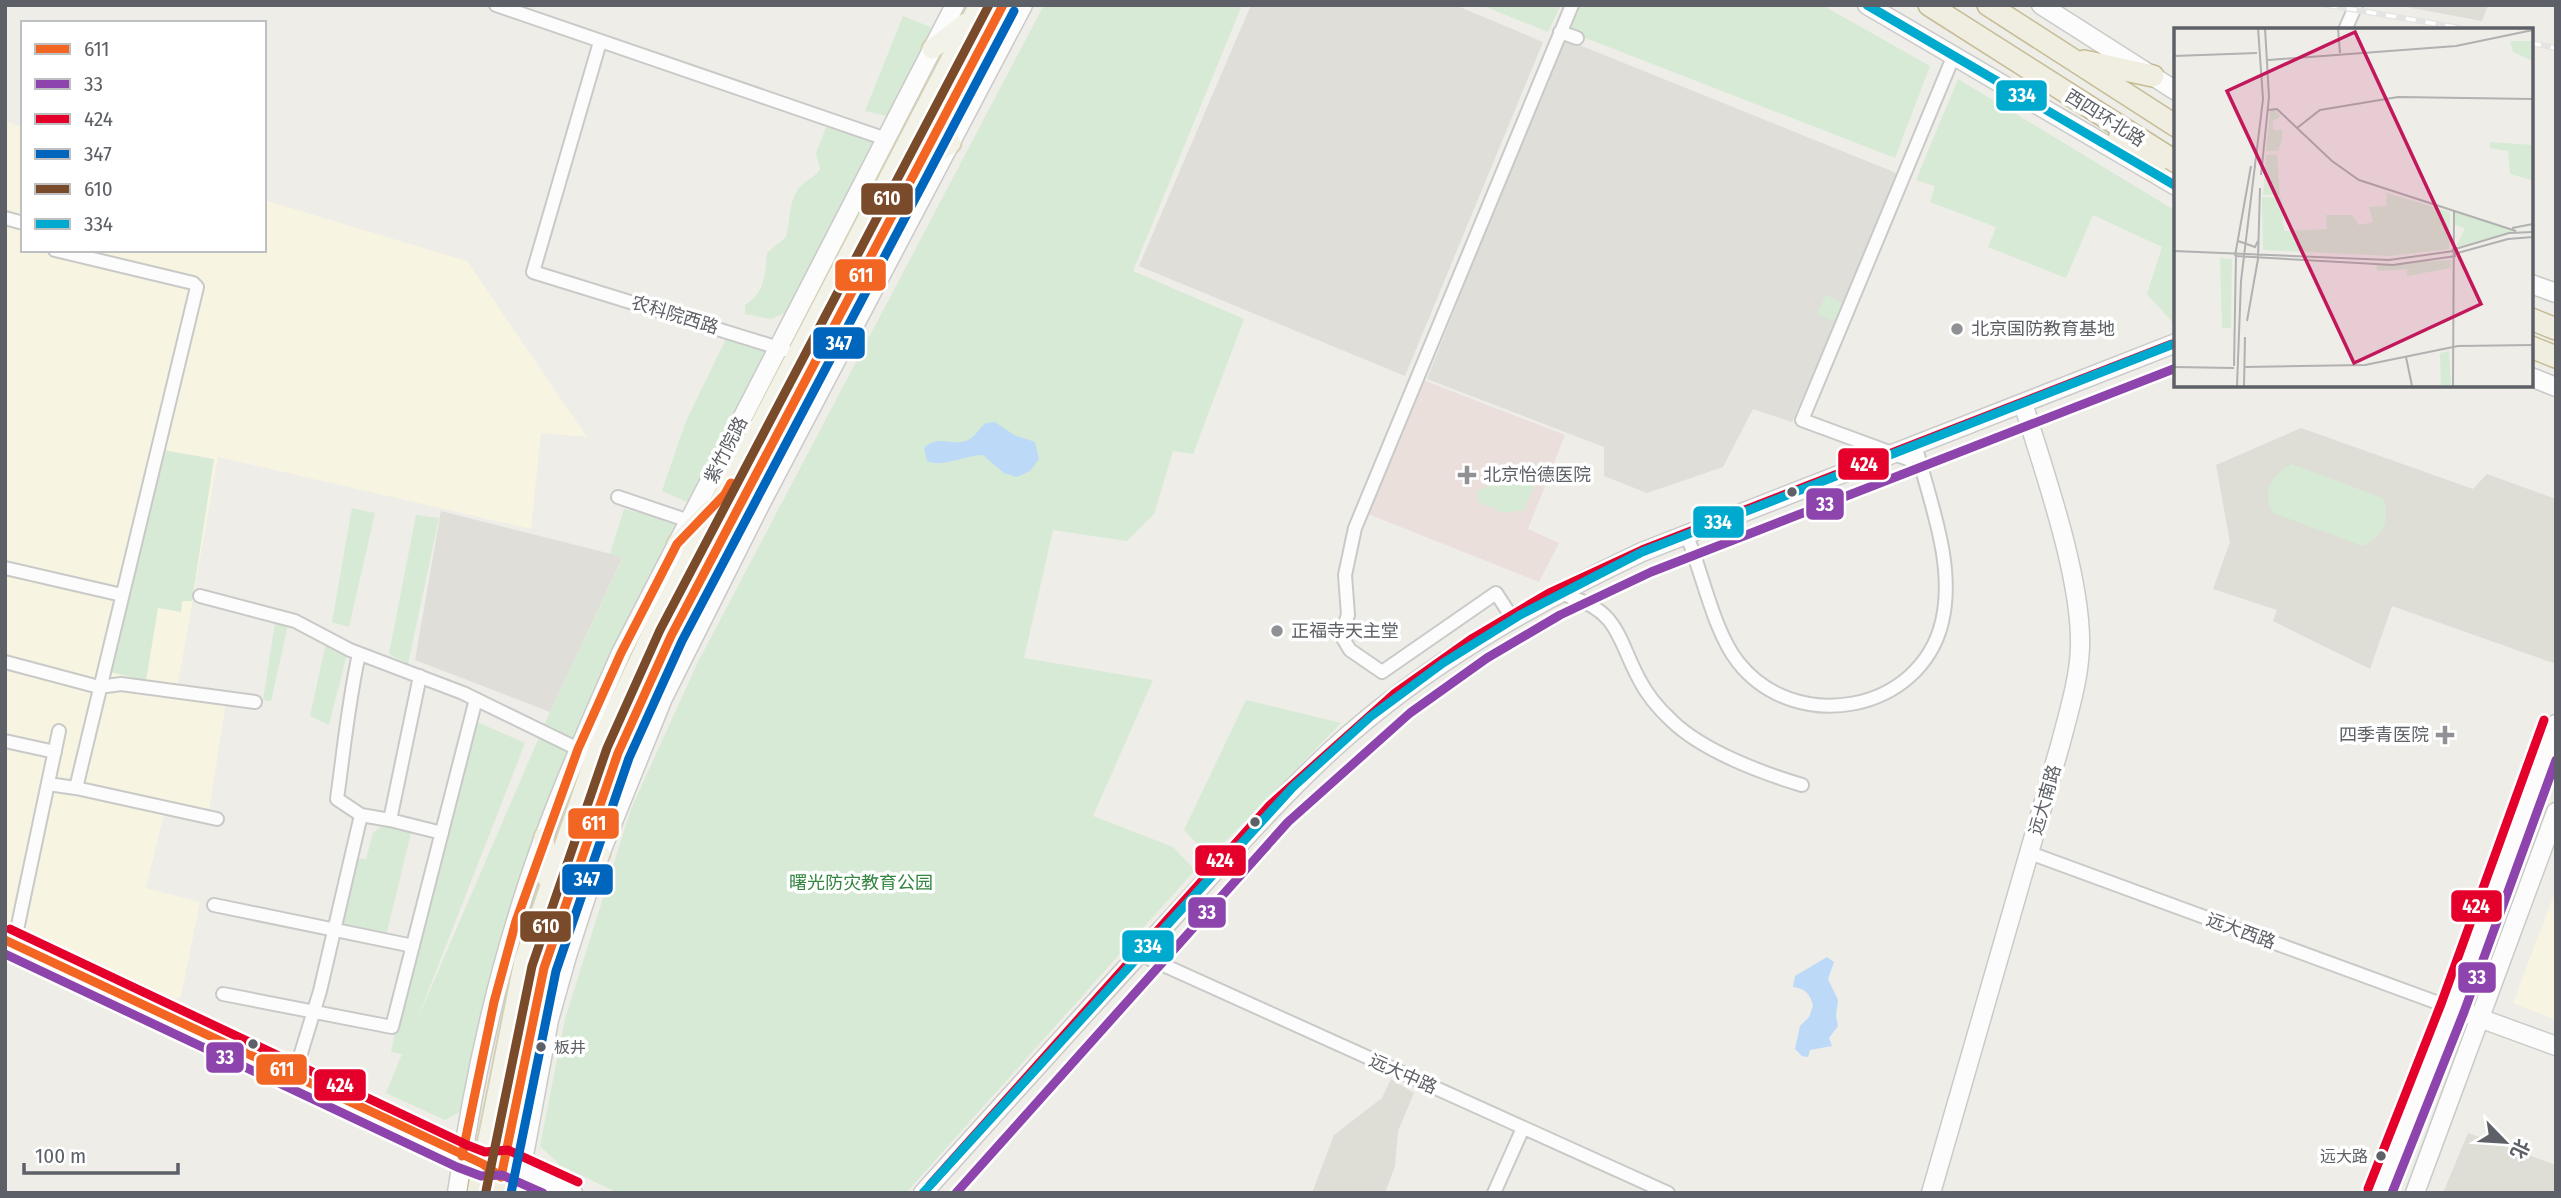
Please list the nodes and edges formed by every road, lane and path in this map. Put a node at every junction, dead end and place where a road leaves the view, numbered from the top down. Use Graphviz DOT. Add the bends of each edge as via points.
graph roads {
  1 [pos="496,5"];
  2 [pos="955,5"];
  3 [pos="1003,5"];
  4 [pos="1023,5"];
  5 [pos="1572,5"];
  6 [pos="1867,5"];
  7 [pos="1929,5"];
  8 [pos="1988,5"];
  9 [pos="2041,5"];
  10 [pos="2356,5"];
  11 [pos="975,12"];
  12 [pos="2347,28"];
  13 [pos="1560,32"];
  14 [pos="1577,38"];
  15 [pos="600,42"];
  16 [pos="932,49"];
  17 [pos="1954,55"];
  18 [pos="2067,57"];
  19 [pos="2154,76"];
  20 [pos="2174,90"];
  21 [pos="2081,103"];
  22 [pos="2174,125"];
  23 [pos="886,139"];
  24 [pos="951,143"];
  25 [pos="2174,161"];
  26 [pos="917,167"];
  27 [pos="2155,171"];
  28 [pos="2174,185"];
  29 [pos="63,252"];
  30 [pos="2533,285"];
  31 [pos="2556,293"];
  32 [pos="2533,321"];
  33 [pos="2556,329"];
  34 [pos="2174,344"];
  35 [pos="779,347"];
  36 [pos="2533,348"];
  37 [pos="2174,356"];
  38 [pos="2556,357"];
  39 [pos="814,364"];
  40 [pos="2533,378"];
  41 [pos="2556,387"];
  42 [pos="2025,408"];
  43 [pos="1907,455"];
  44 [pos="725,494"];
  45 [pos="618,497"];
  46 [pos="689,521"];
  47 [pos="677,544"];
  48 [pos="1690,544"];
  49 [pos="5,568"];
  50 [pos="122,595"];
  51 [pos="200,596"];
  52 [pos="1570,597"];
  53 [pos="1513,619"];
  54 [pos="359,654"];
  55 [pos="5,663"];
  56 [pos="420,677"];
  57 [pos="99,687"];
  58 [pos="476,699"];
  59 [pos="255,702"];
  60 [pos="2556,724"];
  61 [pos="59,731"];
  62 [pos="5,741"];
  63 [pos="578,749"];
  64 [pos="55,752"];
  65 [pos="48,784"];
  66 [pos="1802,785"];
  67 [pos="76,788"];
  68 [pos="2556,812"];
  69 [pos="360,815"];
  70 [pos="217,819"];
  71 [pos="390,820"];
  72 [pos="442,833"];
  73 [pos="544,837"];
  74 [pos="2030,853"];
  75 [pos="600,854"];
  76 [pos="548,887"];
  77 [pos="568,892"];
  78 [pos="214,905"];
  79 [pos="332,930"];
  80 [pos="10,942"];
  81 [pos="413,947"];
  82 [pos="1144,956"];
  83 [pos="223,994"];
  84 [pos="2452,1008"];
  85 [pos="313,1013"];
  86 [pos="2478,1018"];
  87 [pos="2556,1046"];
  88 [pos="294,1076"];
  89 [pos="1523,1128"];
  90 [pos="462,1156"];
  91 [pos="510,1180"];
  92 [pos="457,1193"];
  93 [pos="478,1193"];
  94 [pos="573,1193"];
  95 [pos="923,1193"];
  96 [pos="939,1193"];
  97 [pos="1494,1193"];
  98 [pos="1668,1193"];
  99 [pos="1931,1193"];
  100 [pos="2379,1193"];
  101 [pos="2415,1193"];
  1 -- 15 [label="street"];
  2 -- 16 [label="street, 紫竹院路"];
  3 -- 26 [label="main road, 紫竹院路"];
  4 -- 24 [label="street, 紫竹院路"];
  5 -- 13 [label="street"];
  6 -- 17 [label="street, 西四环北路"];
  7 -- 21 [label="highway, 西四环北路"];
  8 -- 18 [label="highway, 西四环北路"];
  9 -- 19 [label="street"];
  10 -- 12 [label="street"];
  11 -- 16 [label="main road"];
  11 -- 39 [label="main road, 紫竹院路"];
  13 -- 14 [label="street"];
  13 -- 53 [label="street" via="1355,528 1345,575 1348,615 1341,635 1350,650 1382,672 1496,593"];
  15 -- 23 [label="street"];
  15 -- 35 [label="street, 农科院西路" via="533,272"];
  16 -- 23 [label="street, 紫竹院路"];
  17 -- 27 [label="street, 西四环北路"];
  17 -- 43 [label="street" via="1802,420"];
  18 -- 19 [label="highway"];
  18 -- 22 [label="highway, 西四环北路"];
  19 -- 20 [label="street"];
  21 -- 25 [label="highway, 西四环北路"];
  21 -- 27 [label="highway"];
  23 -- 35 [label="street, 紫竹院路"];
  24 -- 26 [label="main road"];
  24 -- 39 [label="street, 紫竹院路"];
  26 -- 39 [label="main road, 紫竹院路"];
  27 -- 28 [label="street, 西四环北路"];
  29 -- 50 [label="street" via="197,286"];
  30 -- 31 [label="street"];
  32 -- 33 [label="highway"];
  34 -- 42 [label="street"];
  35 -- 39 [label="street, 农科院西路"];
  35 -- 46 [label="street, 紫竹院路"];
  36 -- 38 [label="highway"];
  37 -- 42 [label="street"];
  39 -- 44 [label="main road, 紫竹院路"];
  39 -- 75 [label="street, 紫竹院路" via="663,698"];
  39 -- 77 [label="main road, 紫竹院路" via="671,636 618,753"];
  40 -- 41 [label="street"];
  42 -- 43 [label="street"];
  42 -- 74 [label="street, 远大南路" via="2067,557 2080,647 2071,704"];
  43 -- 48 [label="street"];
  43 -- 48 [label="street" via="1942,549 1946,590 1942,620 1928,654 1914,672 1874,698 1827,709 1784,696 1757,680 1728,647"];
  43 -- 53 [label="street" via="1642,552"];
  44 -- 47 [label="main road"];
  44 -- 76 [label="main road, 紫竹院路" via="599,746"];
  45 -- 46 [label="street"];
  46 -- 47 [label="street, 紫竹院路"];
  47 -- 63 [label="street, 紫竹院路"];
  48 -- 52 [label="street"];
  49 -- 50 [label="street"];
  50 -- 57 [label="street"];
  51 -- 54 [label="street" via="295,621"];
  52 -- 66 [label="street" via="1601,610 1619,631 1639,679 1674,723 1764,773"];
  52 -- 82 [label="street" via="1480,648 1402,703 1279,813"];
  53 -- 82 [label="street" via="1397,697 1336,746 1256,826"];
  54 -- 56 [label="street"];
  54 -- 69 [label="street" via="345,717 337,799"];
  55 -- 57 [label="street"];
  56 -- 58 [label="street"];
  56 -- 71 [label="street"];
  57 -- 59 [label="street" via="154,687"];
  57 -- 67 [label="street"];
  58 -- 63 [label="street"];
  58 -- 72 [label="street"];
  60 -- 84 [label="street"];
  61 -- 64 [label="street"];
  62 -- 64 [label="street"];
  63 -- 73 [label="street, 紫竹院路"];
  64 -- 65 [label="street"];
  65 -- 67 [label="street"];
  65 -- 80 [label="street"];
  67 -- 70 [label="street"];
  68 -- 86 [label="street"];
  69 -- 71 [label="street"];
  69 -- 79 [label="street"];
  71 -- 72 [label="street"];
  72 -- 81 [label="street"];
  73 -- 76 [label="main road"];
  73 -- 90 [label="street, 紫竹院路" via="494,1002"];
  74 -- 84 [label="street, 远大西路"];
  74 -- 99 [label="street, 远大南路"];
  75 -- 77 [label="main road"];
  75 -- 91 [label="street, 紫竹院路" via="549,1020"];
  76 -- 91 [label="main road, 紫竹院路" via="509,1023"];
  77 -- 91 [label="main road, 紫竹院路" via="544,968"];
  78 -- 79 [label="street"];
  79 -- 81 [label="street"];
  79 -- 85 [label="street"];
  80 -- 88 [label="street"];
  81 -- 85 [label="street" via="392,1027"];
  82 -- 89 [label="street, 远大中路"];
  82 -- 95 [label="street"];
  82 -- 96 [label="street"];
  83 -- 85 [label="street"];
  84 -- 86 [label="street"];
  84 -- 100 [label="street"];
  85 -- 88 [label="street"];
  86 -- 87 [label="street"];
  86 -- 101 [label="street"];
  88 -- 90 [label="street"];
  89 -- 97 [label="street"];
  89 -- 98 [label="street, 远大中路"];
  90 -- 91 [label="street"];
  90 -- 92 [label="street, 紫竹院路"];
  91 -- 93 [label="highway, 紫竹院路"];
  91 -- 94 [label="street"];
}
